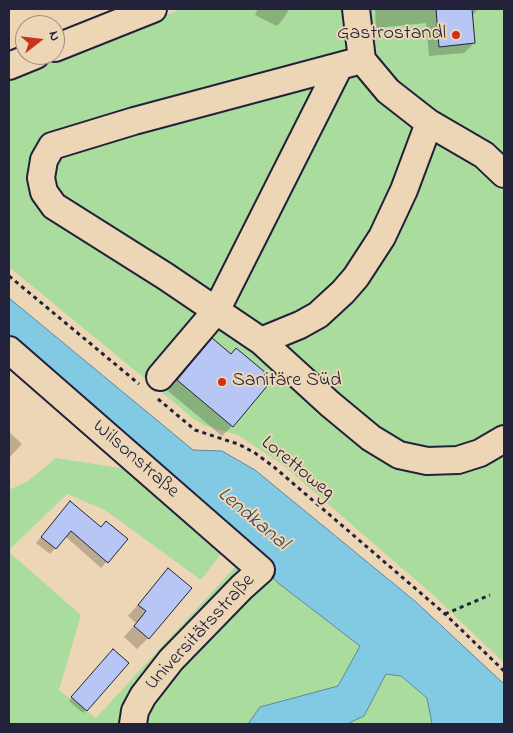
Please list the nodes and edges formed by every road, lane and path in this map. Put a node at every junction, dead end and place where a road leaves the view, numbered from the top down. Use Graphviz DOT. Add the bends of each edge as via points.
graph roads {
  1 [pos="153,9"];
  2 [pos="356,9"];
  3 [pos="65,44"];
  4 [pos="351,64"];
  5 [pos="428,123"];
  6 [pos="504,174"];
  7 [pos="9,276"];
  8 [pos="216,311"];
  9 [pos="261,340"];
  10 [pos="9,350"];
  11 [pos="151,386"];
  12 [pos="504,439"];
  13 [pos="261,570"];
  14 [pos="490,595"];
  15 [pos="445,614"];
  16 [pos="504,671"];
  17 [pos="133,724"];
  1 -- 3 [label="street"];
  2 -- 4 [label="street"];
  4 -- 5 [label="street"];
  4 -- 8 [label="street"];
  4 -- 8 [label="street" via="86,134 52,146 44,160 41,178 44,192 54,206"];
  5 -- 6 [label="street" via="484,155"];
  5 -- 9 [label="street" via="404,190 382,237 356,277 318,315"];
  7 -- 11 [label="path, Lorettoweg"];
  8 -- 9 [label="street"];
  8 -- 11 [label="street"];
  9 -- 12 [label="street" via="330,404 371,438 399,455 427,461 458,460"];
  10 -- 13 [label="street, Wilsonstraße"];
  11 -- 15 [label="path, Lorettoweg" via="195,430 238,444 274,467"];
  13 -- 17 [label="street, Universitätsstraße" via="171,660 143,696"];
  14 -- 15 [label="path"];
  15 -- 16 [label="path, Lorettoweg"];
}
